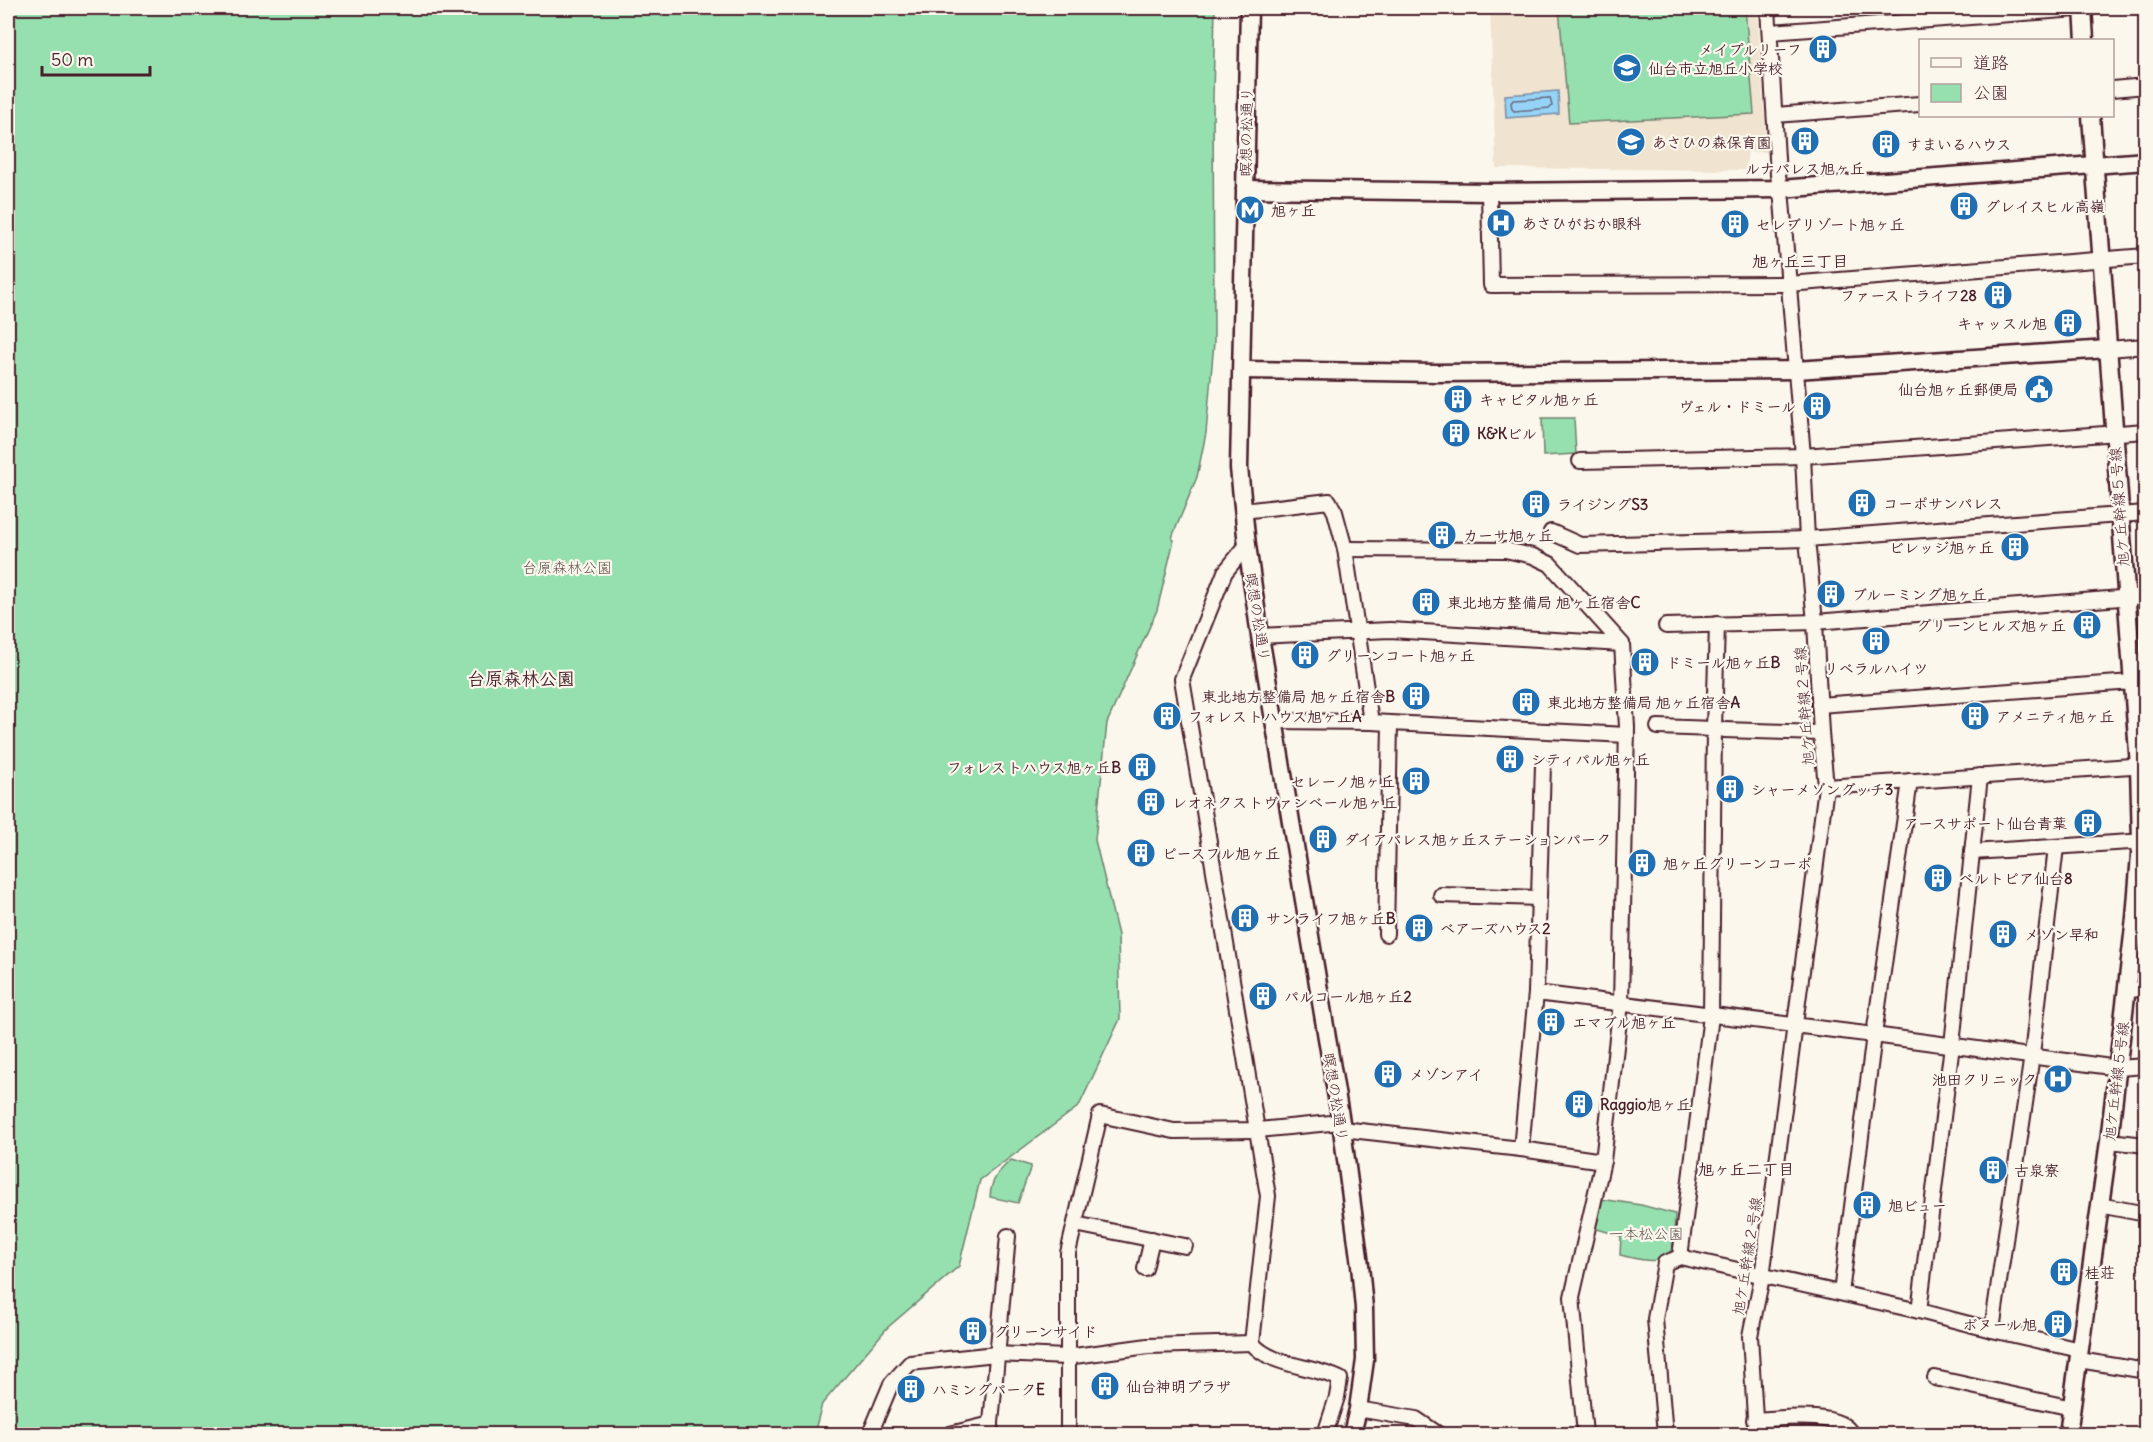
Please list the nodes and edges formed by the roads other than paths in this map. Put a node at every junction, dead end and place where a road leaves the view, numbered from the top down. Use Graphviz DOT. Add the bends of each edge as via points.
graph roads {
  1 [pos="1249,8"];
  2 [pos="1768,8"];
  3 [pos="2083,8"];
  4 [pos="2090,8"];
  5 [pos="1770,32"];
  6 [pos="2085,39"];
  7 [pos="2145,86"];
  8 [pos="2114,89"];
  9 [pos="1919,104"];
  10 [pos="1775,115"];
  11 [pos="2091,117"];
  12 [pos="2145,161"];
  13 [pos="2096,166"];
  14 [pos="1245,189"];
  15 [pos="1780,189"];
  16 [pos="1489,192"];
  17 [pos="2145,256"];
  18 [pos="2102,260"];
  19 [pos="1788,284"];
  20 [pos="2145,346"];
  21 [pos="2108,349"];
  22 [pos="1242,370"];
  23 [pos="1796,370"];
  24 [pos="2145,431"];
  25 [pos="2114,434"];
  26 [pos="1803,456"];
  27 [pos="1580,461"];
  28 [pos="1243,511"];
  29 [pos="2145,513"];
  30 [pos="2120,515"];
  31 [pos="1551,532"];
  32 [pos="1807,538"];
  33 [pos="1247,545"];
  34 [pos="1345,549"];
  35 [pos="2145,596"];
  36 [pos="2126,598"];
  37 [pos="1815,622"];
  38 [pos="1717,624"];
  39 [pos="1666,626"];
  40 [pos="1357,632"];
  41 [pos="1260,636"];
  42 [pos="1622,644"];
  43 [pos="2139,682"];
  44 [pos="1820,705"];
  45 [pos="1274,721"];
  46 [pos="1371,722"];
  47 [pos="1390,724"];
  48 [pos="1658,726"];
  49 [pos="1719,729"];
  50 [pos="1821,733"];
  51 [pos="1627,735"];
  52 [pos="1543,765"];
  53 [pos="2142,766"];
  54 [pos="1980,776"];
  55 [pos="1910,781"];
  56 [pos="1826,787"];
  57 [pos="2143,842"];
  58 [pos="2056,846"];
  59 [pos="1972,852"];
  60 [pos="1441,895"];
  61 [pos="1538,898"];
  62 [pos="2140,917"];
  63 [pos="1386,934"];
  64 [pos="2145,989"];
  65 [pos="2126,990"];
  66 [pos="1536,993"];
  67 [pos="1621,1004"];
  68 [pos="1711,1016"];
  69 [pos="1795,1025"];
  70 [pos="1874,1035"];
  71 [pos="1952,1046"];
  72 [pos="2032,1055"];
  73 [pos="2145,1066"];
  74 [pos="2118,1068"];
  75 [pos="1341,1126"];
  76 [pos="1258,1130"];
  77 [pos="2109,1141"];
  78 [pos="2145,1145"];
  79 [pos="1521,1149"];
  80 [pos="1602,1161"];
  81 [pos="2099,1205"];
  82 [pos="2145,1214"];
  83 [pos="1075,1224"];
  84 [pos="1008,1236"];
  85 [pos="1152,1239"];
  86 [pos="1185,1246"];
  87 [pos="1680,1257"];
  88 [pos="1145,1269"];
  89 [pos="1762,1277"];
  90 [pos="1840,1293"];
  91 [pos="1920,1311"];
  92 [pos="1992,1330"];
  93 [pos="1252,1343"];
  94 [pos="996,1354"];
  95 [pos="2080,1355"];
  96 [pos="1067,1357"];
  97 [pos="2145,1371"];
  98 [pos="1935,1378"];
  99 [pos="2072,1408"];
  100 [pos="1358,1409"];
  101 [pos="1755,1427"];
  102 [pos="990,1429"];
  103 [pos="870,1434"];
  104 [pos="951,1434"];
  105 [pos="1068,1434"];
  106 [pos="1325,1434"];
  107 [pos="1352,1434"];
  108 [pos="1438,1434"];
  109 [pos="1586,1434"];
  110 [pos="1665,1434"];
  111 [pos="1851,1434"];
  112 [pos="2068,1434"];
  1 -- 14 [label="street, 瞑想の松通り"];
  2 -- 5 [label="street, 旭ケ丘幹線２号線"];
  3 -- 4 [label="street"];
  3 -- 5 [label="street"];
  3 -- 6 [label="street"];
  5 -- 10 [label="street, 旭ケ丘幹線２号線"];
  7 -- 8 [label="street"];
  9 -- 10 [label="street"];
  10 -- 15 [label="street, 旭ケ丘幹線２号線"];
  11 -- 13 [label="street, 旭ケ丘幹線５号線"];
  12 -- 13 [label="street"];
  13 -- 15 [label="street"];
  13 -- 18 [label="street, 旭ケ丘幹線５号線"];
  14 -- 16 [label="street"];
  14 -- 22 [label="street, 瞑想の松通り"];
  15 -- 16 [label="street"];
  15 -- 19 [label="street, 旭ケ丘幹線２号線"];
  16 -- 19 [label="street" via="1491,285"];
  17 -- 18 [label="street"];
  18 -- 19 [label="street"];
  18 -- 21 [label="street, 旭ケ丘幹線５号線"];
  19 -- 23 [label="street, 旭ケ丘幹線２号線"];
  20 -- 21 [label="street"];
  21 -- 23 [label="street"];
  21 -- 25 [label="street, 旭ケ丘幹線５号線"];
  22 -- 23 [label="street"];
  22 -- 28 [label="street, 瞑想の松通り" via="1239,468"];
  23 -- 26 [label="street, 旭ケ丘幹線２号線"];
  24 -- 25 [label="street"];
  25 -- 26 [label="street"];
  25 -- 30 [label="street, 旭ケ丘幹線５号線"];
  26 -- 27 [label="street"];
  26 -- 32 [label="street, 旭ケ丘幹線２号線"];
  28 -- 33 [label="street, 瞑想の松通り"];
  28 -- 34 [label="street" via="1329,501"];
  29 -- 30 [label="street"];
  30 -- 32 [label="street"];
  30 -- 36 [label="street, 旭ケ丘幹線５号線"];
  31 -- 32 [label="street" via="1580,545"];
  32 -- 37 [label="street, 旭ケ丘幹線２号線"];
  33 -- 41 [label="street, 瞑想の松通り"];
  33 -- 76 [label="street" via="1225,572 1182,679"];
  34 -- 40 [label="street"];
  34 -- 42 [label="street" via="1506,550 1533,556 1550,564"];
  35 -- 36 [label="street"];
  36 -- 37 [label="street"];
  36 -- 43 [label="street, 旭ケ丘幹線５号線"];
  37 -- 38 [label="street"];
  37 -- 44 [label="street, 旭ケ丘幹線２号線"];
  38 -- 39 [label="street"];
  38 -- 49 [label="street"];
  40 -- 41 [label="street"];
  40 -- 42 [label="street" via="1390,630"];
  40 -- 46 [label="street"];
  41 -- 45 [label="street, 瞑想の松通り"];
  42 -- 51 [label="street"];
  43 -- 44 [label="street"];
  43 -- 53 [label="street, 旭ケ丘幹線５号線"];
  44 -- 50 [label="street, 旭ケ丘幹線２号線"];
  45 -- 46 [label="street"];
  45 -- 75 [label="street, 瞑想の松通り"];
  46 -- 47 [label="street"];
  47 -- 51 [label="street"];
  47 -- 63 [label="street"];
  48 -- 49 [label="street"];
  49 -- 50 [label="street"];
  49 -- 68 [label="street"];
  50 -- 56 [label="street, 旭ケ丘幹線２号線"];
  51 -- 67 [label="street"];
  52 -- 61 [label="street"];
  53 -- 54 [label="street"];
  53 -- 57 [label="street, 旭ケ丘幹線５号線"];
  54 -- 55 [label="street"];
  54 -- 59 [label="street"];
  55 -- 56 [label="street"];
  55 -- 70 [label="street"];
  56 -- 69 [label="street, 旭ケ丘幹線２号線"];
  57 -- 58 [label="street"];
  57 -- 62 [label="street, 旭ケ丘幹線５号線"];
  58 -- 59 [label="street"];
  58 -- 72 [label="street"];
  59 -- 71 [label="street"];
  60 -- 61 [label="street"];
  61 -- 66 [label="street"];
  62 -- 65 [label="street, 旭ケ丘幹線５号線"];
  64 -- 65 [label="street"];
  65 -- 74 [label="street, 旭ケ丘幹線５号線"];
  66 -- 67 [label="street"];
  66 -- 79 [label="street"];
  67 -- 68 [label="street"];
  67 -- 80 [label="street"];
  68 -- 69 [label="street"];
  68 -- 87 [label="street"];
  69 -- 70 [label="street"];
  69 -- 89 [label="street, 旭ケ丘幹線２号線"];
  70 -- 71 [label="street"];
  70 -- 90 [label="street"];
  71 -- 72 [label="street"];
  71 -- 91 [label="street"];
  72 -- 74 [label="street"];
  72 -- 92 [label="street"];
  73 -- 74 [label="street"];
  74 -- 77 [label="street, 旭ケ丘幹線５号線"];
  75 -- 76 [label="street"];
  75 -- 79 [label="street"];
  75 -- 100 [label="street, 瞑想の松通り" via="1364,1308 1365,1360"];
  76 -- 83 [label="street" via="1174,1131 1100,1115"];
  76 -- 93 [label="street" via="1268,1196"];
  77 -- 78 [label="street"];
  77 -- 81 [label="street, 旭ケ丘幹線５号線"];
  79 -- 80 [label="street"];
  80 -- 109 [label="street" via="1572,1297"];
  81 -- 82 [label="street"];
  81 -- 95 [label="street, 旭ケ丘幹線５号線"];
  83 -- 85 [label="street"];
  83 -- 96 [label="street" via="1068,1252"];
  84 -- 94 [label="street"];
  85 -- 86 [label="street"];
  85 -- 88 [label="street"];
  87 -- 89 [label="street"];
  87 -- 110 [label="street" via="1665,1263 1655,1319"];
  89 -- 90 [label="street"];
  89 -- 101 [label="street, 旭ケ丘幹線２号線" via="1750,1336"];
  90 -- 91 [label="street"];
  91 -- 92 [label="street"];
  92 -- 95 [label="street"];
  93 -- 96 [label="street" via="1148,1346"];
  93 -- 106 [label="street" via="1257,1350 1285,1362 1340,1379"];
  94 -- 96 [label="street"];
  94 -- 102 [label="street"];
  94 -- 103 [label="street" via="910,1363 891,1384"];
  95 -- 97 [label="street"];
  95 -- 99 [label="street, 旭ケ丘幹線５号線"];
  96 -- 105 [label="street"];
  98 -- 99 [label="street"];
  99 -- 112 [label="street, 旭ケ丘幹線５号線"];
  100 -- 107 [label="street, 瞑想の松通り"];
  100 -- 108 [label="street" via="1416,1419"];
  101 -- 111 [label="street" via="1788,1418 1819,1419 1843,1424"];
  102 -- 104 [label="street"];
}
